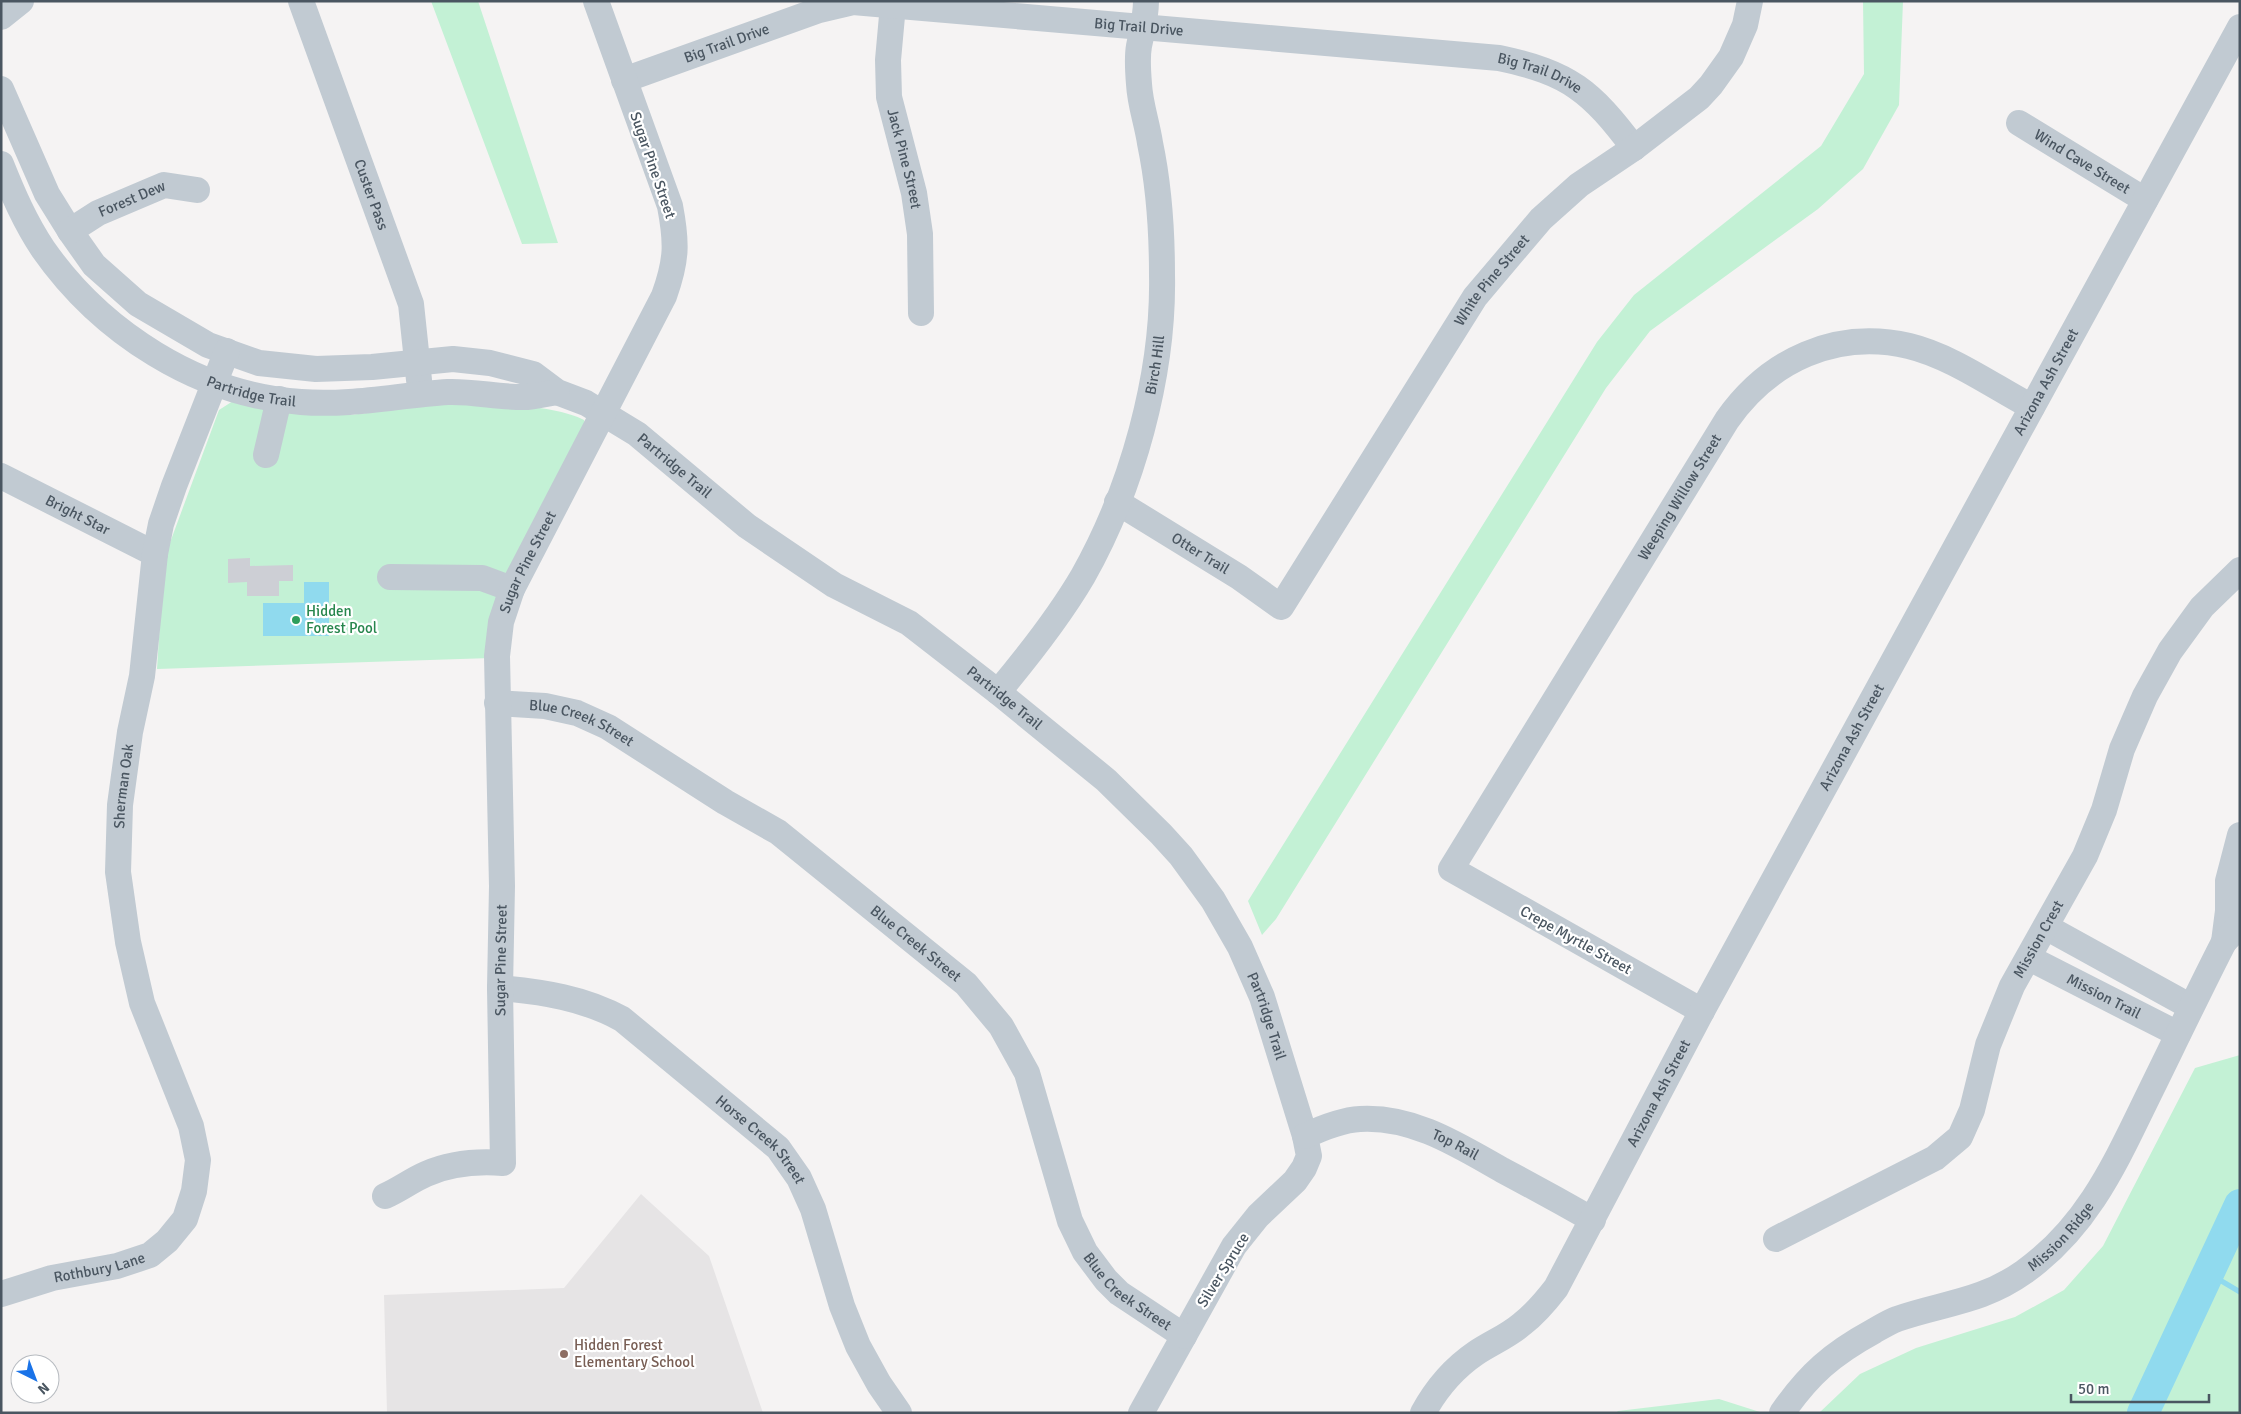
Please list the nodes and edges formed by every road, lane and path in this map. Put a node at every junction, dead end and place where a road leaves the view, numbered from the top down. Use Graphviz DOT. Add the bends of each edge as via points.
graph roads {
  1 [pos="21,1"];
  2 [pos="301,1"];
  3 [pos="596,1"];
  4 [pos="1146,1"];
  5 [pos="1750,1"];
  6 [pos="893,5"];
  7 [pos="1,17"];
  8 [pos="2240,27"];
  9 [pos="1144,28"];
  10 [pos="624,80"];
  11 [pos="1,90"];
  12 [pos="2019,123"];
  13 [pos="1634,148"];
  14 [pos="1,164"];
  15 [pos="198,190"];
  16 [pos="47,194"];
  17 [pos="2146,200"];
  18 [pos="18,207"];
  19 [pos="70,231"];
  20 [pos="921,313"];
  21 [pos="227,351"];
  22 [pos="418,363"];
  23 [pos="215,384"];
  24 [pos="557,392"];
  25 [pos="421,394"];
  26 [pos="279,399"];
  27 [pos="2032,407"];
  28 [pos="603,412"];
  29 [pos="266,455"];
  30 [pos="1,476"];
  31 [pos="1117,502"];
  32 [pos="155,554"];
  33 [pos="2240,570"];
  34 [pos="390,577"];
  35 [pos="512,589"];
  36 [pos="1281,607"];
  37 [pos="998,692"];
  38 [pos="497,703"];
  39 [pos="2240,835"];
  40 [pos="1451,870"];
  41 [pos="2233,917"];
  42 [pos="2046,927"];
  43 [pos="2029,958"];
  44 [pos="500,988"];
  45 [pos="2191,1007"];
  46 [pos="1702,1012"];
  47 [pos="2178,1034"];
  48 [pos="1305,1136"];
  49 [pos="385,1196"];
  50 [pos="184,1220"];
  51 [pos="1593,1220"];
  52 [pos="1776,1239"];
  53 [pos="1,1294"];
  54 [pos="1184,1336"];
  55 [pos="899,1413"];
  56 [pos="1141,1413"];
  57 [pos="1423,1413"];
  58 [pos="1782,1413"];
  1 -- 7 [label="street"];
  2 -- 22 [label="street, Custer Pass" via="411,304"];
  3 -- 10 [label="street, Sugar Pine Street"];
  4 -- 9 [label="street, Birch Hill"];
  5 -- 13 [label="street, White Pine Street" via="1745,25 1731,57 1711,86"];
  6 -- 9 [label="street, Big Trail Drive"];
  6 -- 10 [label="street, Big Trail Drive" via="853,2 819,10"];
  6 -- 20 [label="street, Jack Pine Street" via="888,60 889,97 914,193 920,234"];
  8 -- 17 [label="street, Arizona Ash Street"];
  9 -- 13 [label="street, Big Trail Drive" via="1499,58 1533,65 1566,79 1594,99"];
  9 -- 31 [label="street, Birch Hill" via="1139,48 1138,83 1160,210 1162,277 1158,344 1146,410"];
  10 -- 28 [label="street, Sugar Pine Street" via="670,206 676,239 672,274 664,296"];
  11 -- 16 [label="street, Partridge Trail"];
  12 -- 17 [label="street, Wind Cave Street"];
  13 -- 36 [label="street, White Pine Street" via="1579,185 1541,219 1475,297"];
  14 -- 18 [label="street, Partridge Trail"];
  15 -- 19 [label="street, Forest Dew" via="164,185 98,213"];
  16 -- 18 [label="street"];
  16 -- 19 [label="street, Partridge Trail"];
  17 -- 27 [label="street, Arizona Ash Street"];
  18 -- 23 [label="street, Partridge Trail" via="42,248 98,312 163,359"];
  19 -- 21 [label="street, Partridge Trail" via="94,265 138,304 208,345"];
  21 -- 22 [label="street, Partridge Trail" via="259,362 316,369"];
  21 -- 23 [label="street, Sherman Oak"];
  22 -- 24 [label="street, Partridge Trail" via="453,360 490,363 533,374"];
  22 -- 25 [label="street, Custer Pass"];
  23 -- 26 [label="street, Partridge Trail"];
  23 -- 32 [label="street, Sherman Oak" via="174,486"];
  24 -- 25 [label="street, Partridge Trail" via="526,397 451,392"];
  24 -- 28 [label="street, Partridge Trail"];
  25 -- 26 [label="street, Partridge Trail" via="341,403"];
  26 -- 29 [label="street"];
  27 -- 40 [label="street, Weeping Willow Street" via="1943,358 1910,346 1875,342 1840,344 1806,354 1762,380 1727,420"];
  27 -- 46 [label="street, Arizona Ash Street"];
  28 -- 35 [label="street, Sugar Pine Street"];
  28 -- 37 [label="street, Partridge Trail" via="637,434 747,526 834,585 909,623"];
  30 -- 32 [label="street, Bright Star"];
  31 -- 36 [label="street, Otter Trail" via="1239,577"];
  31 -- 37 [label="street, Birch Hill" via="1083,575 1063,607"];
  32 -- 50 [label="street, Sherman Oak" via="142,676 120,805 118,872 128,942 142,1003 191,1126 198,1160 194,1192"];
  33 -- 42 [label="street, Mission Crest" via="2202,607 2170,651 2144,696 2085,856"];
  34 -- 35 [label="street" via="482,578"];
  35 -- 38 [label="street, Sugar Pine Street" via="501,622"];
  37 -- 48 [label="street, Partridge Trail" via="1106,780 1161,834 1212,900 1240,947 1262,997"];
  38 -- 44 [label="street, Sugar Pine Street" via="502,886"];
  38 -- 54 [label="street, Blue Creek Street" via="545,706 577,713 608,727 778,832 966,984 1001,1026 1027,1073 1070,1221 1085,1252 1119,1293"];
  39 -- 41 [label="street, Mission Ridge" via="2228,881"];
  40 -- 46 [label="street, Crepe Myrtle Street"];
  41 -- 45 [label="street, Mission Ridge"];
  42 -- 43 [label="street, Mission Crest"];
  42 -- 45 [label="street"];
  43 -- 47 [label="street, Mission Trail"];
  43 -- 52 [label="street, Mission Crest" via="2012,986 1988,1045 1972,1110 1960,1137 1935,1158"];
  44 -- 49 [label="street, Sugar Pine Street" via="503,1163 453,1165 426,1174"];
  44 -- 55 [label="street, Horse Creek Street" via="577,1000 622,1019 778,1148 799,1178 813,1210 842,1306 858,1346"];
  45 -- 47 [label="street, Mission Ridge"];
  46 -- 51 [label="street, Arizona Ash Street"];
  47 -- 58 [label="street, Mission Ridge" via="2110,1174 2080,1220 2056,1246 2000,1287 1976,1298 1896,1319 1850,1344 1814,1371"];
  48 -- 51 [label="street, Top Rail" via="1328,1125 1359,1119 1398,1121 1445,1138"];
  48 -- 54 [label="street, Silver Spruce" via="1309,1156 1304,1168 1295,1182 1258,1216 1234,1246"];
  50 -- 53 [label="street, Rothbury Lane" via="150,1255 117,1266 52,1278"];
  51 -- 57 [label="street, Arizona Ash Street" via="1546,1301 1522,1324 1477,1352 1451,1373"];
  54 -- 56 [label="street, Silver Spruce"];
}
